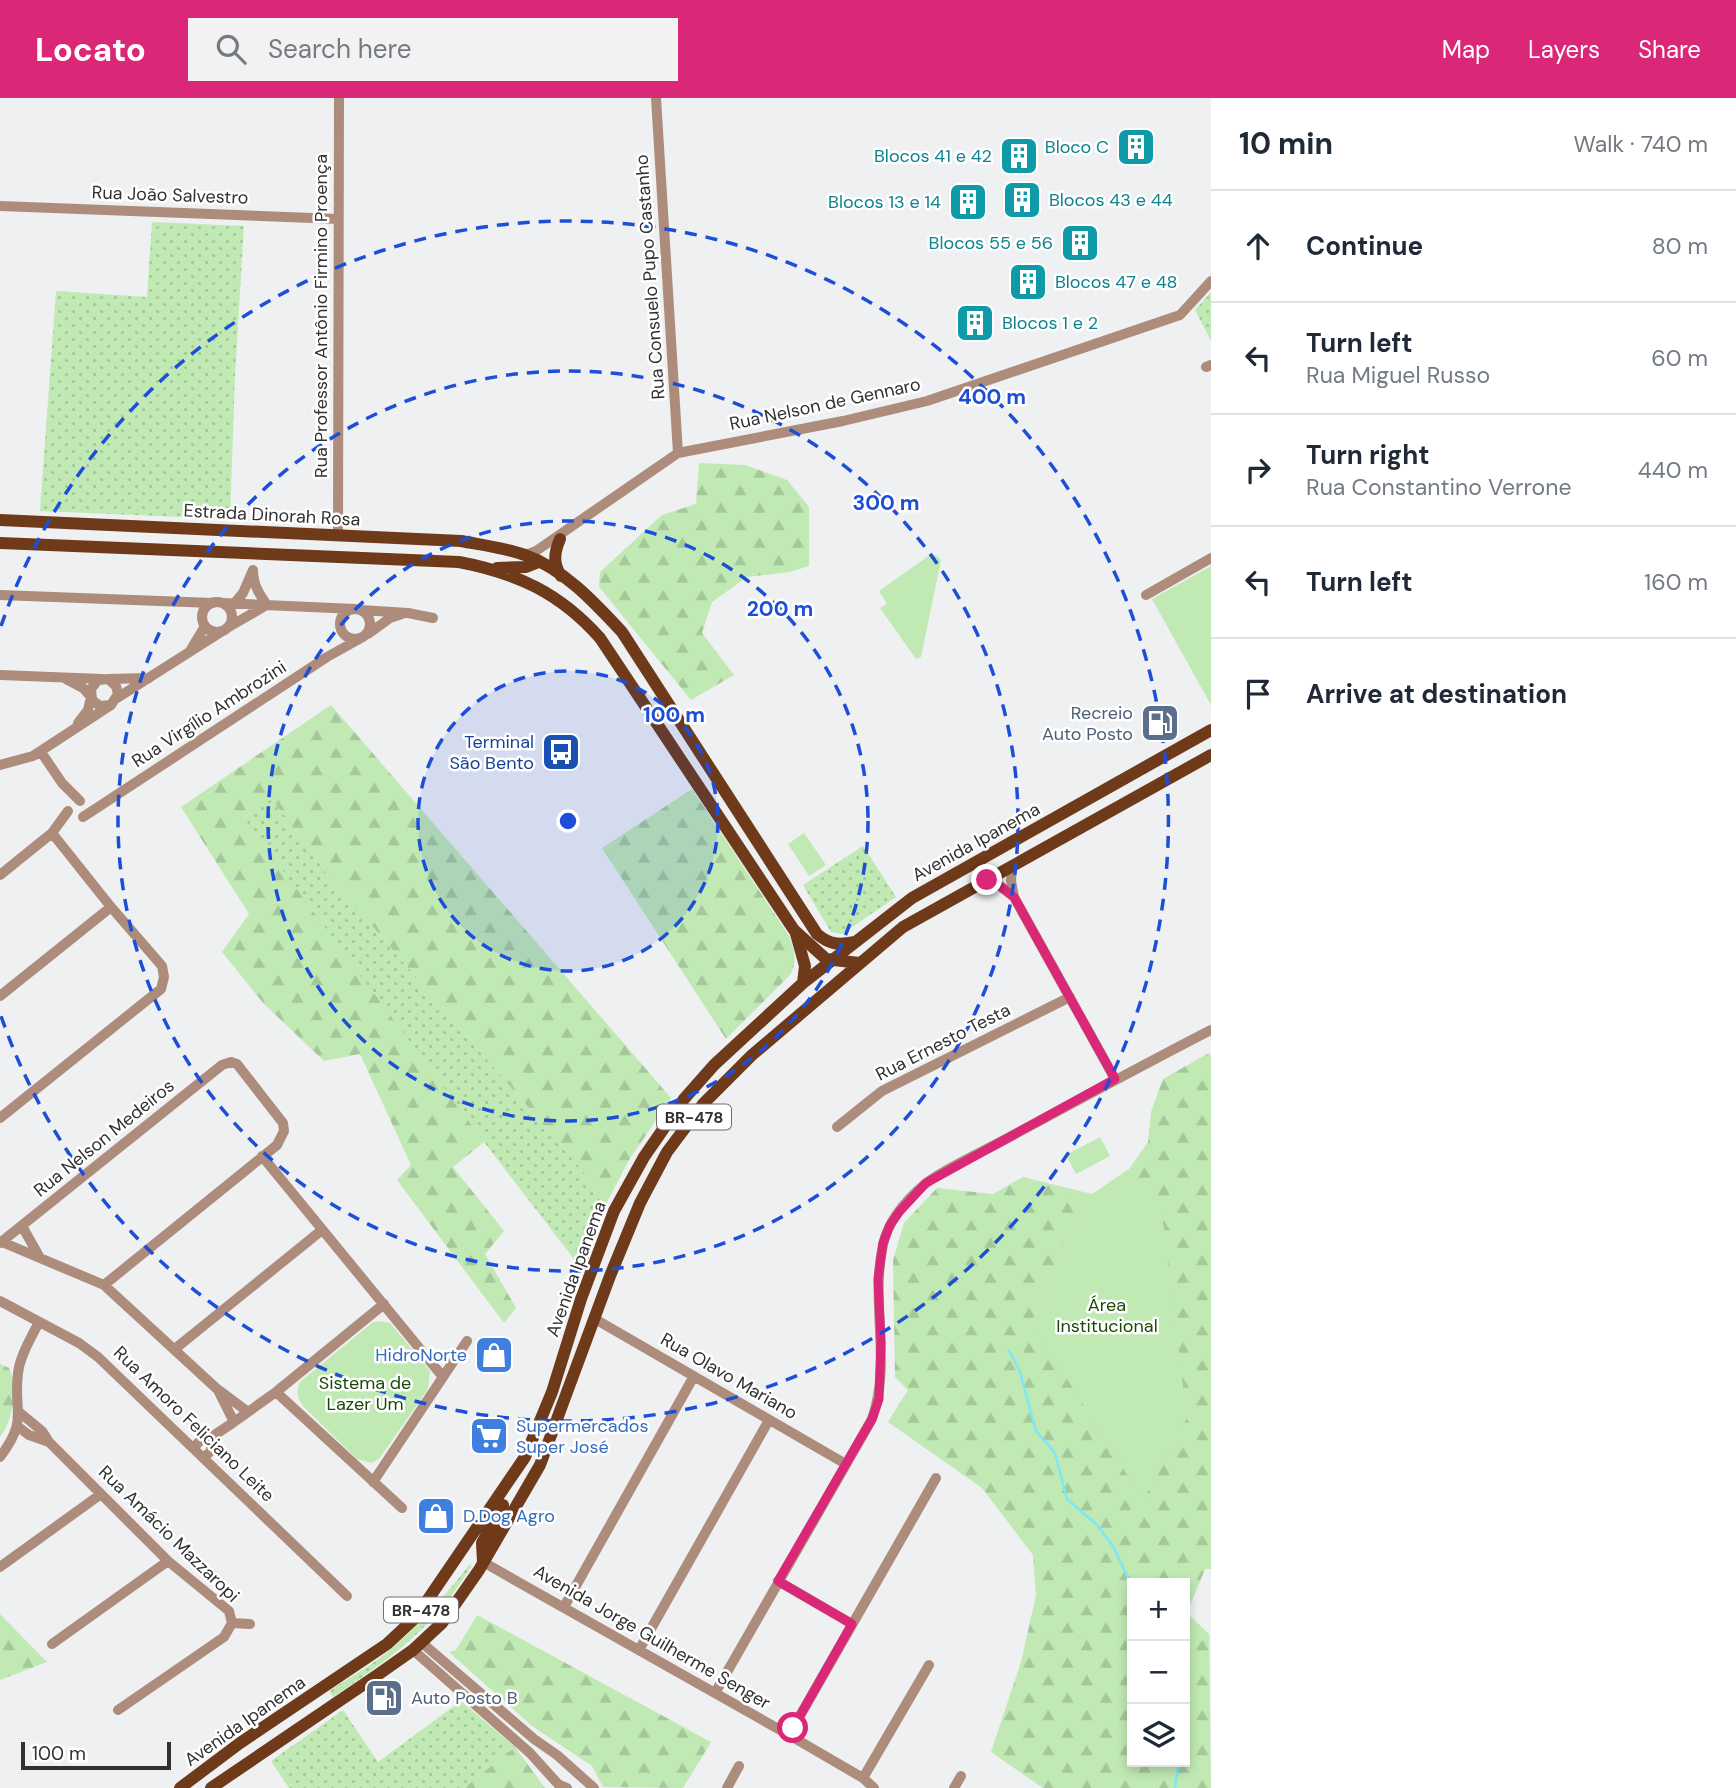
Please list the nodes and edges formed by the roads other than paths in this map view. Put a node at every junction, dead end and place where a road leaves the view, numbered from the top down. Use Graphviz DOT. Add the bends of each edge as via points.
graph roads {
  1 [pos="339,98"];
  2 [pos="656,98"];
  3 [pos="0,206"];
  4 [pos="338,219"];
  5 [pos="1211,281"];
  6 [pos="678,453"];
  7 [pos="0,520"];
  8 [pos="564,534"];
  9 [pos="338,535"];
  10 [pos="0,543"];
  11 [pos="526,555"];
  12 [pos="1211,558"];
  13 [pos="539,562"];
  14 [pos="493,568"];
  15 [pos="562,577"];
  16 [pos="0,595"];
  17 [pos="1146,595"];
  18 [pos="173,601"];
  19 [pos="223,603"];
  20 [pos="267,605"];
  21 [pos="317,609"];
  22 [pos="358,609"];
  23 [pos="408,612"];
  24 [pos="432,618"];
  25 [pos="204,620"];
  26 [pos="225,629"];
  27 [pos="341,630"];
  28 [pos="363,637"];
  29 [pos="188,654"];
  30 [pos="327,657"];
  31 [pos="0,675"];
  32 [pos="61,677"];
  33 [pos="152,677"];
  34 [pos="105,679"];
  35 [pos="91,697"];
  36 [pos="114,702"];
  37 [pos="1211,730"];
  38 [pos="70,732"];
  39 [pos="41,751"];
  40 [pos="1211,755"];
  41 [pos="0,756"];
  42 [pos="26,759"];
  43 [pos="0,765"];
  44 [pos="62,783"];
  45 [pos="110,800"];
  46 [pos="81,802"];
  47 [pos="68,810"];
  48 [pos="82,818"];
  49 [pos="52,833"];
  50 [pos="1012,866"];
  51 [pos="0,875"];
  52 [pos="987,880"];
  53 [pos="1014,897"];
  54 [pos="111,907"];
  55 [pos="794,930"];
  56 [pos="855,942"];
  57 [pos="831,961"];
  58 [pos="859,963"];
  59 [pos="803,983"];
  60 [pos="0,996"];
  61 [pos="1070,997"];
  62 [pos="1211,1030"];
  63 [pos="1115,1079"];
  64 [pos="0,1118"];
  65 [pos="837,1127"];
  66 [pos="262,1157"];
  67 [pos="22,1226"];
  68 [pos="322,1230"];
  69 [pos="1,1243"];
  70 [pos="40,1258"];
  71 [pos="104,1285"];
  72 [pos="0,1301"];
  73 [pos="384,1304"];
  74 [pos="595,1319"];
  75 [pos="39,1322"];
  76 [pos="467,1341"];
  77 [pos="176,1348"];
  78 [pos="565,1348"];
  79 [pos="694,1376"];
  80 [pos="443,1377"];
  81 [pos="216,1388"];
  82 [pos="276,1392"];
  83 [pos="19,1412"];
  84 [pos="248,1412"];
  85 [pos="769,1420"];
  86 [pos="234,1422"];
  87 [pos="21,1429"];
  88 [pos="216,1434"];
  89 [pos="49,1442"];
  90 [pos="194,1447"];
  91 [pos="0,1457"];
  92 [pos="204,1457"];
  93 [pos="844,1463"];
  94 [pos="515,1475"];
  95 [pos="936,1478"];
  96 [pos="373,1482"];
  97 [pos="101,1494"];
  98 [pos="402,1508"];
  99 [pos="168,1561"];
  100 [pos="483,1562"];
  101 [pos="0,1567"];
  102 [pos="778,1581"];
  103 [pos="347,1596"];
  104 [pos="564,1607"];
  105 [pos="232,1623"];
  106 [pos="250,1624"];
  107 [pos="852,1624"];
  108 [pos="52,1644"];
  109 [pos="417,1646"];
  110 [pos="639,1650"];
  111 [pos="929,1665"];
  112 [pos="715,1693"];
  113 [pos="118,1710"];
  114 [pos="789,1735"];
  115 [pos="740,1766"];
  116 [pos="961,1776"];
  117 [pos="863,1778"];
  118 [pos="180,1788"];
  119 [pos="211,1788"];
  120 [pos="567,1788"];
  121 [pos="594,1788"];
  122 [pos="727,1788"];
  123 [pos="874,1788"];
  124 [pos="954,1788"];
  1 -- 4 [label="street, Rua Professor Antônio Firmino Proença"];
  2 -- 6 [label="street, Rua Consuelo Pupo Castanho"];
  3 -- 4 [label="street, Rua João Salvestro"];
  4 -- 9 [label="street, Rua Professor Antônio Firmino Proença"];
  5 -- 6 [label="street, Rua Nelson de Gennaro" via="1180,315 927,401"];
  6 -- 8 [label="street, Rua Nelson de Gennaro"];
  7 -- 9 [label="main road, Estrada Dinorah Rosa"];
  8 -- 11 [label="street, Rua Nelson de Gennaro"];
  8 -- 13 [label="street, Rua Nelson de Gennaro"];
  8 -- 15 [label="main road" via="554,556"];
  9 -- 11 [label="main road, Estrada Dinorah Rosa" via="461,541"];
  10 -- 14 [label="main road" via="459,562"];
  11 -- 13 [label="main road, Estrada Dinorah Rosa"];
  12 -- 17 [label="street"];
  13 -- 14 [label="main road"];
  13 -- 15 [label="main road, Estrada Dinorah Rosa"];
  14 -- 55 [label="main road" via="557,598 600,638"];
  15 -- 56 [label="main road, Estrada Dinorah Rosa" via="592,599 622,632 817,934 836,944"];
  16 -- 18 [label="street"];
  18 -- 19 [label="street"];
  18 -- 25 [label="street"];
  19 -- 20 [label="street"];
  19 -- 20 [label="street" via="243,593 253,570"];
  19 -- 25 [label="street" via="208,605"];
  19 -- 26 [label="street" via="232,614"];
  20 -- 21 [label="street"];
  20 -- 26 [label="street"];
  21 -- 22 [label="street"];
  21 -- 27 [label="street" via="335,619"];
  22 -- 23 [label="street"];
  22 -- 27 [label="street" via="341,618"];
  22 -- 28 [label="street" via="369,618 369,630"];
  23 -- 24 [label="street"];
  23 -- 28 [label="street, Rua Virgílio Ambrozini"];
  25 -- 26 [label="street" via="214,631"];
  25 -- 29 [label="street"];
  26 -- 29 [label="street"];
  27 -- 28 [label="street" via="349,638"];
  27 -- 30 [label="street, Rua Virgílio Ambrozini"];
  28 -- 30 [label="street, Rua Virgílio Ambrozini"];
  29 -- 33 [label="street"];
  30 -- 45 [label="street, Rua Virgílio Ambrozini"];
  31 -- 32 [label="street"];
  32 -- 34 [label="street"];
  32 -- 35 [label="street"];
  33 -- 34 [label="street"];
  33 -- 36 [label="street"];
  34 -- 35 [label="street" via="92,686"];
  34 -- 36 [label="street" via="116,686"];
  35 -- 36 [label="street" via="100,706"];
  35 -- 38 [label="street" via="84,717"];
  36 -- 38 [label="street"];
  37 -- 56 [label="main road, Avenida Ipanema / BR-478" via="912,898"];
  38 -- 39 [label="street"];
  39 -- 42 [label="street"];
  39 -- 44 [label="street"];
  40 -- 50 [label="main road, Avenida Ipanema / BR-478"];
  41 -- 42 [label="street"];
  42 -- 43 [label="street"];
  44 -- 46 [label="street"];
  44 -- 47 [label="street"];
  45 -- 46 [label="street, Rua Virgílio Ambrozini"];
  45 -- 48 [label="street, Rua Virgílio Ambrozini"];
  46 -- 47 [label="street" via="73,802"];
  46 -- 48 [label="street" via="86,810"];
  47 -- 48 [label="street" via="73,818"];
  47 -- 49 [label="street, Rua Virgílio Ambrozini"];
  48 -- 49 [label="street, Rua Virgílio Ambrozini"];
  49 -- 51 [label="street, Rua Virgílio Ambrozini"];
  49 -- 54 [label="street"];
  50 -- 52 [label="main road, Avenida Ipanema / BR-478"];
  50 -- 53 [label="street"];
  52 -- 53 [label="street"];
  52 -- 58 [label="main road, Avenida Ipanema / BR-478" via="903,927"];
  53 -- 61 [label="street"];
  54 -- 60 [label="street"];
  54 -- 64 [label="street" via="162,966 161,989"];
  55 -- 57 [label="main road"];
  55 -- 59 [label="main road" via="806,966"];
  56 -- 57 [label="main road, Avenida Ipanema / BR-478"];
  57 -- 58 [label="main road"];
  57 -- 59 [label="main road, Avenida Ipanema / BR-478"];
  58 -- 74 [label="main road, Avenida Ipanema / BR-478" via="752,1055 703,1104 667,1152 640,1203"];
  59 -- 78 [label="main road, Avenida Ipanema / BR-478" via="714,1065 644,1157 614,1211"];
  61 -- 63 [label="street"];
  61 -- 65 [label="street, Rua Ernesto Testa" via="882,1091"];
  62 -- 63 [label="street"];
  63 -- 93 [label="street" via="926,1183 890,1225 878,1279 879,1399"];
  66 -- 67 [label="street, Rua Nelson Medeiros" via="277,1145 284,1131 280,1117 241,1067 231,1062"];
  66 -- 68 [label="street"];
  66 -- 71 [label="street"];
  67 -- 69 [label="street, Rua Nelson Medeiros"];
  67 -- 70 [label="street"];
  68 -- 73 [label="street"];
  68 -- 77 [label="street"];
  69 -- 70 [label="street"];
  70 -- 71 [label="street"];
  71 -- 77 [label="street"];
  72 -- 75 [label="street, Rua Amoro Feliciano Leite"];
  73 -- 80 [label="street"];
  73 -- 82 [label="street"];
  74 -- 78 [label="main road" via="579,1326"];
  74 -- 79 [label="street, Rua Olavo Mariano"];
  74 -- 100 [label="main road, Avenida Ipanema / BR-478" via="540,1465"];
  75 -- 83 [label="street" via="18,1370"];
  75 -- 90 [label="street, Rua Amoro Feliciano Leite" via="98,1357"];
  76 -- 80 [label="street"];
  77 -- 81 [label="street"];
  78 -- 94 [label="main road, Avenida Ipanema / BR-478" via="544,1412"];
  79 -- 85 [label="street, Rua Olavo Mariano"];
  79 -- 104 [label="street"];
  80 -- 96 [label="street"];
  81 -- 84 [label="street"];
  81 -- 86 [label="street"];
  82 -- 84 [label="street"];
  82 -- 96 [label="street"];
  83 -- 87 [label="street"];
  83 -- 89 [label="street, Rua Amácio Mazzaropi"];
  84 -- 86 [label="street"];
  85 -- 93 [label="street, Rua Olavo Mariano"];
  85 -- 110 [label="street"];
  86 -- 88 [label="street"];
  87 -- 89 [label="street, Rua Amácio Mazzaropi"];
  87 -- 91 [label="street"];
  88 -- 90 [label="street"];
  88 -- 92 [label="street"];
  89 -- 97 [label="street, Rua Amácio Mazzaropi"];
  90 -- 92 [label="street, Rua Amoro Feliciano Leite"];
  92 -- 103 [label="street, Rua Amoro Feliciano Leite"];
  93 -- 102 [label="street"];
  94 -- 100 [label="main road" via="482,1543"];
  94 -- 118 [label="main road, Avenida Ipanema / BR-478" via="416,1617 400,1633"];
  95 -- 107 [label="street"];
  96 -- 98 [label="street"];
  97 -- 99 [label="street, Rua Amácio Mazzaropi"];
  97 -- 101 [label="street"];
  99 -- 105 [label="street, Rua Amácio Mazzaropi" via="229,1611"];
  99 -- 108 [label="street"];
  100 -- 104 [label="street, Avenida Jorge Guilherme Senger"];
  100 -- 109 [label="main road, Avenida Ipanema / BR-478" via="442,1623"];
  102 -- 107 [label="street"];
  102 -- 112 [label="street"];
  104 -- 110 [label="street, Avenida Jorge Guilherme Senger"];
  105 -- 106 [label="street"];
  105 -- 113 [label="street" via="224,1637"];
  107 -- 114 [label="street"];
  109 -- 119 [label="main road, Avenida Ipanema / BR-478"];
  109 -- 120 [label="street"];
  109 -- 121 [label="street"];
  110 -- 112 [label="street, Avenida Jorge Guilherme Senger"];
  111 -- 117 [label="street"];
  112 -- 114 [label="street, Avenida Jorge Guilherme Senger"];
  114 -- 117 [label="street, Avenida Jorge Guilherme Senger"];
  115 -- 122 [label="street"];
  116 -- 124 [label="street"];
  117 -- 123 [label="street, Avenida Jorge Guilherme Senger"];
}
